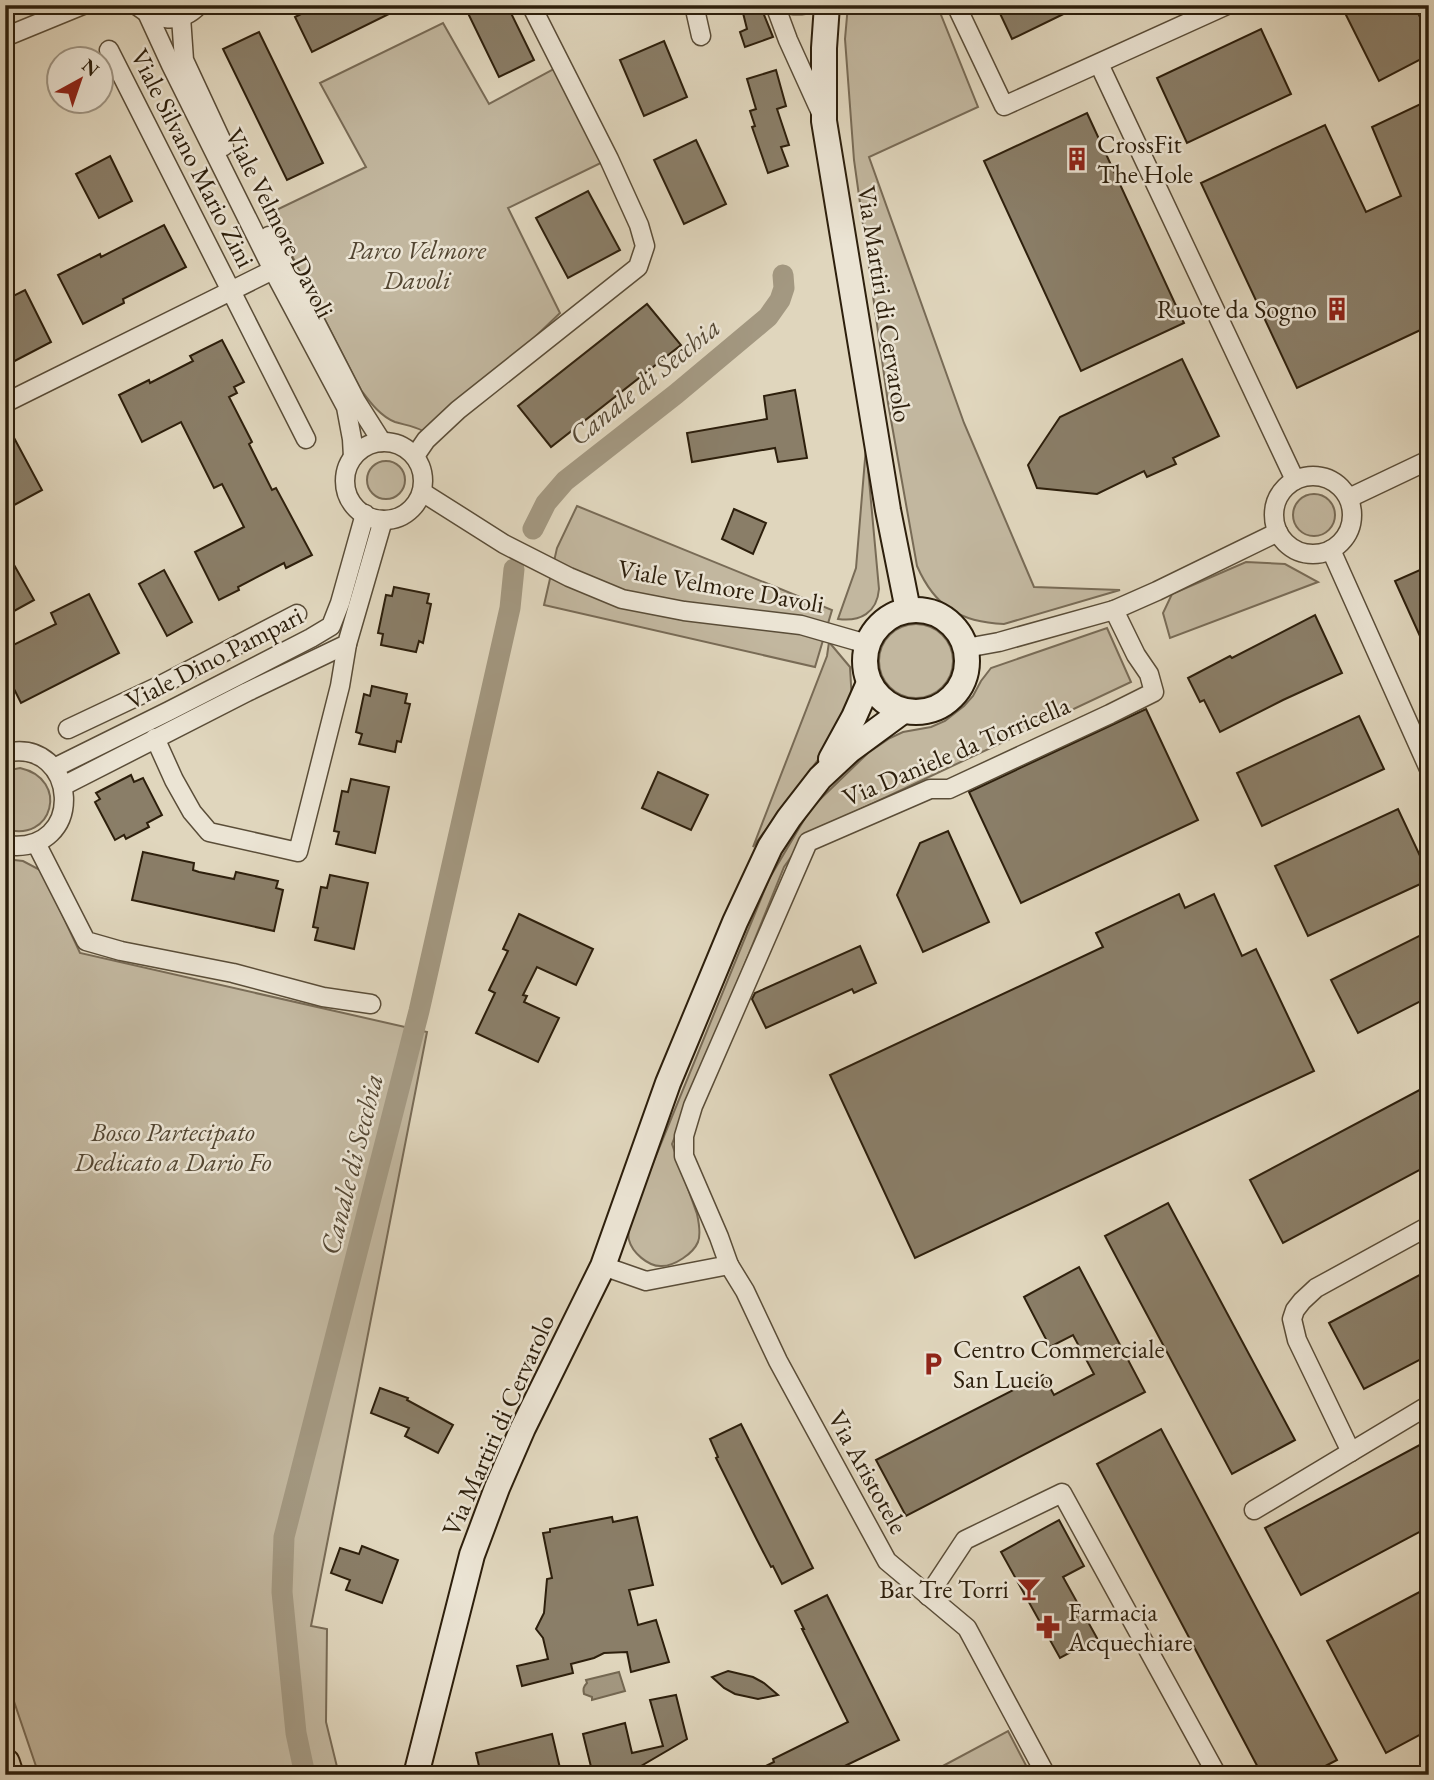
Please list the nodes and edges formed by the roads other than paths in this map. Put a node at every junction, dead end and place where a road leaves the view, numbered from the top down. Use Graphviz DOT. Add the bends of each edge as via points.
graph roads {
  1 [pos="83,5"];
  2 [pos="199,5"];
  3 [pos="531,5"];
  4 [pos="694,5"];
  5 [pos="775,5"];
  6 [pos="793,5"];
  7 [pos="802,5"];
  8 [pos="827,5"];
  9 [pos="956,5"];
  10 [pos="1227,5"];
  11 [pos="142,10"];
  12 [pos="181,17"];
  13 [pos="701,36"];
  14 [pos="5,37"];
  15 [pos="116,64"];
  16 [pos="1099,64"];
  17 [pos="824,121"];
  18 [pos="278,267"];
  19 [pos="231,291"];
  20 [pos="5,403"];
  21 [pos="306,439"];
  22 [pos="382,442"];
  23 [pos="415,456"];
  24 [pos="353,457"];
  25 [pos="1429,460"];
  26 [pos="1295,480"];
  27 [pos="422,492"];
  28 [pos="1349,498"];
  29 [pos="365,514"];
  30 [pos="383,520"];
  31 [pos="1278,532"];
  32 [pos="1331,550"];
  33 [pos="908,610"];
  34 [pos="1114,610"];
  35 [pos="297,614"];
  36 [pos="867,643"];
  37 [pos="347,644"];
  38 [pos="966,648"];
  39 [pos="869,683"];
  40 [pos="157,687"];
  41 [pos="169,711"];
  42 [pos="903,711"];
  43 [pos="68,729"];
  44 [pos="155,738"];
  45 [pos="5,752"];
  46 [pos="54,768"];
  47 [pos="1429,769"];
  48 [pos="821,778"];
  49 [pos="63,786"];
  50 [pos="36,843"];
  51 [pos="5,845"];
  52 [pos="371,1004"];
  53 [pos="1429,1226"];
  54 [pos="729,1265"];
  55 [pos="603,1266"];
  56 [pos="1429,1405"];
  57 [pos="1351,1452"];
  58 [pos="1254,1510"];
  59 [pos="928,1595"];
  60 [pos="5,1763"];
  61 [pos="9,1775"];
  62 [pos="416,1775"];
  63 [pos="1046,1775"];
  64 [pos="1217,1775"];
  1 -- 14 [label="street"];
  2 -- 12 [label="street"];
  3 -- 23 [label="street" via="609,159 645,246 638,267 458,410"];
  4 -- 13 [label="street"];
  5 -- 17 [label="street"];
  6 -- 7 [label="street"];
  8 -- 17 [label="main road, Via Martiri di Cervarolo"];
  9 -- 16 [label="street" via="1004,106"];
  10 -- 16 [label="street"];
  11 -- 12 [label="street" via="163,19"];
  11 -- 18 [label="street, Viale Velmore Davoli"];
  12 -- 18 [label="street, Viale Velmore Davoli" via="184,60"];
  15 -- 19 [label="street, Viale Silvano Mario Zini"];
  16 -- 26 [label="street"];
  17 -- 33 [label="main road, Via Martiri di Cervarolo"];
  18 -- 19 [label="street, Viale Silvano Mario Zini"];
  18 -- 22 [label="street, Viale Velmore Davoli" via="302,296"];
  18 -- 24 [label="street, Viale Velmore Davoli" via="346,407"];
  19 -- 20 [label="street, Viale Silvano Mario Zini"];
  19 -- 21 [label="street, Viale Silvano Mario Zini"];
  22 -- 23 [label="street" via="402,446"];
  22 -- 24 [label="street"];
  23 -- 27 [label="street" via="421,467"];
  24 -- 29 [label="street, Viale Velmore Davoli" via="346,490"];
  25 -- 28 [label="street"];
  26 -- 28 [label="street" via="1320,476 1332,480"];
  26 -- 31 [label="street" via="1285,487 1274,508"];
  27 -- 30 [label="street" via="405,513"];
  27 -- 36 [label="street, Viale Velmore Davoli" via="505,544 622,599 802,625"];
  28 -- 32 [label="street" via="1353,510 1348,534"];
  29 -- 30 [label="street"];
  29 -- 41 [label="street, Viale Dino Pampari" via="331,626"];
  30 -- 37 [label="street, Viale Dino Pampari"];
  31 -- 32 [label="street" via="1294,550 1306,554"];
  31 -- 34 [label="street"];
  32 -- 47 [label="street"];
  33 -- 36 [label="main road" via="883,621"];
  33 -- 38 [label="main road" via="938,614 951,622"];
  34 -- 38 [label="street"];
  34 -- 54 [label="street, Via Daniele da Torricella" via="1154,692 949,789 930,789 808,842 684,1136 684,1156"];
  35 -- 40 [label="street"];
  36 -- 39 [label="main road, Via Martiri di Cervarolo" via="864,656"];
  37 -- 44 [label="street, Viale Dino Pampari"];
  37 -- 44 [label="street, Viale Dino Pampari" via="298,852 209,832 192,812"];
  38 -- 42 [label="main road" via="968,663 958,692 933,710"];
  39 -- 42 [label="main road" via="883,701"];
  39 -- 48 [label="main road, Via Martiri di Cervarolo"];
  40 -- 41 [label="street"];
  40 -- 43 [label="street"];
  41 -- 46 [label="street, Viale Dino Pampari"];
  42 -- 48 [label="main road, Via Martiri di Cervarolo"];
  44 -- 49 [label="street, Viale Dino Pampari"];
  45 -- 46 [label="street" via="29,752"];
  46 -- 49 [label="street"];
  48 -- 55 [label="main road, Via Martiri di Cervarolo" via="770,847 735,922 668,1083"];
  49 -- 50 [label="street" via="63,813 48,836"];
  50 -- 51 [label="street"];
  50 -- 52 [label="street" via="86,941 323,997"];
  53 -- 57 [label="street" via="1315,1288 1295,1310 1292,1319 1297,1340"];
  54 -- 55 [label="street" via="646,1282"];
  54 -- 59 [label="street, Via Aristotele" via="887,1561"];
  55 -- 62 [label="main road, Via Martiri di Cervarolo" via="523,1428 472,1555"];
  56 -- 57 [label="street"];
  57 -- 58 [label="street"];
  59 -- 63 [label="street, Via Aristotele" via="967,1628"];
  59 -- 64 [label="street" via="965,1540 1062,1493"];
  60 -- 61 [label="main road"];
}
